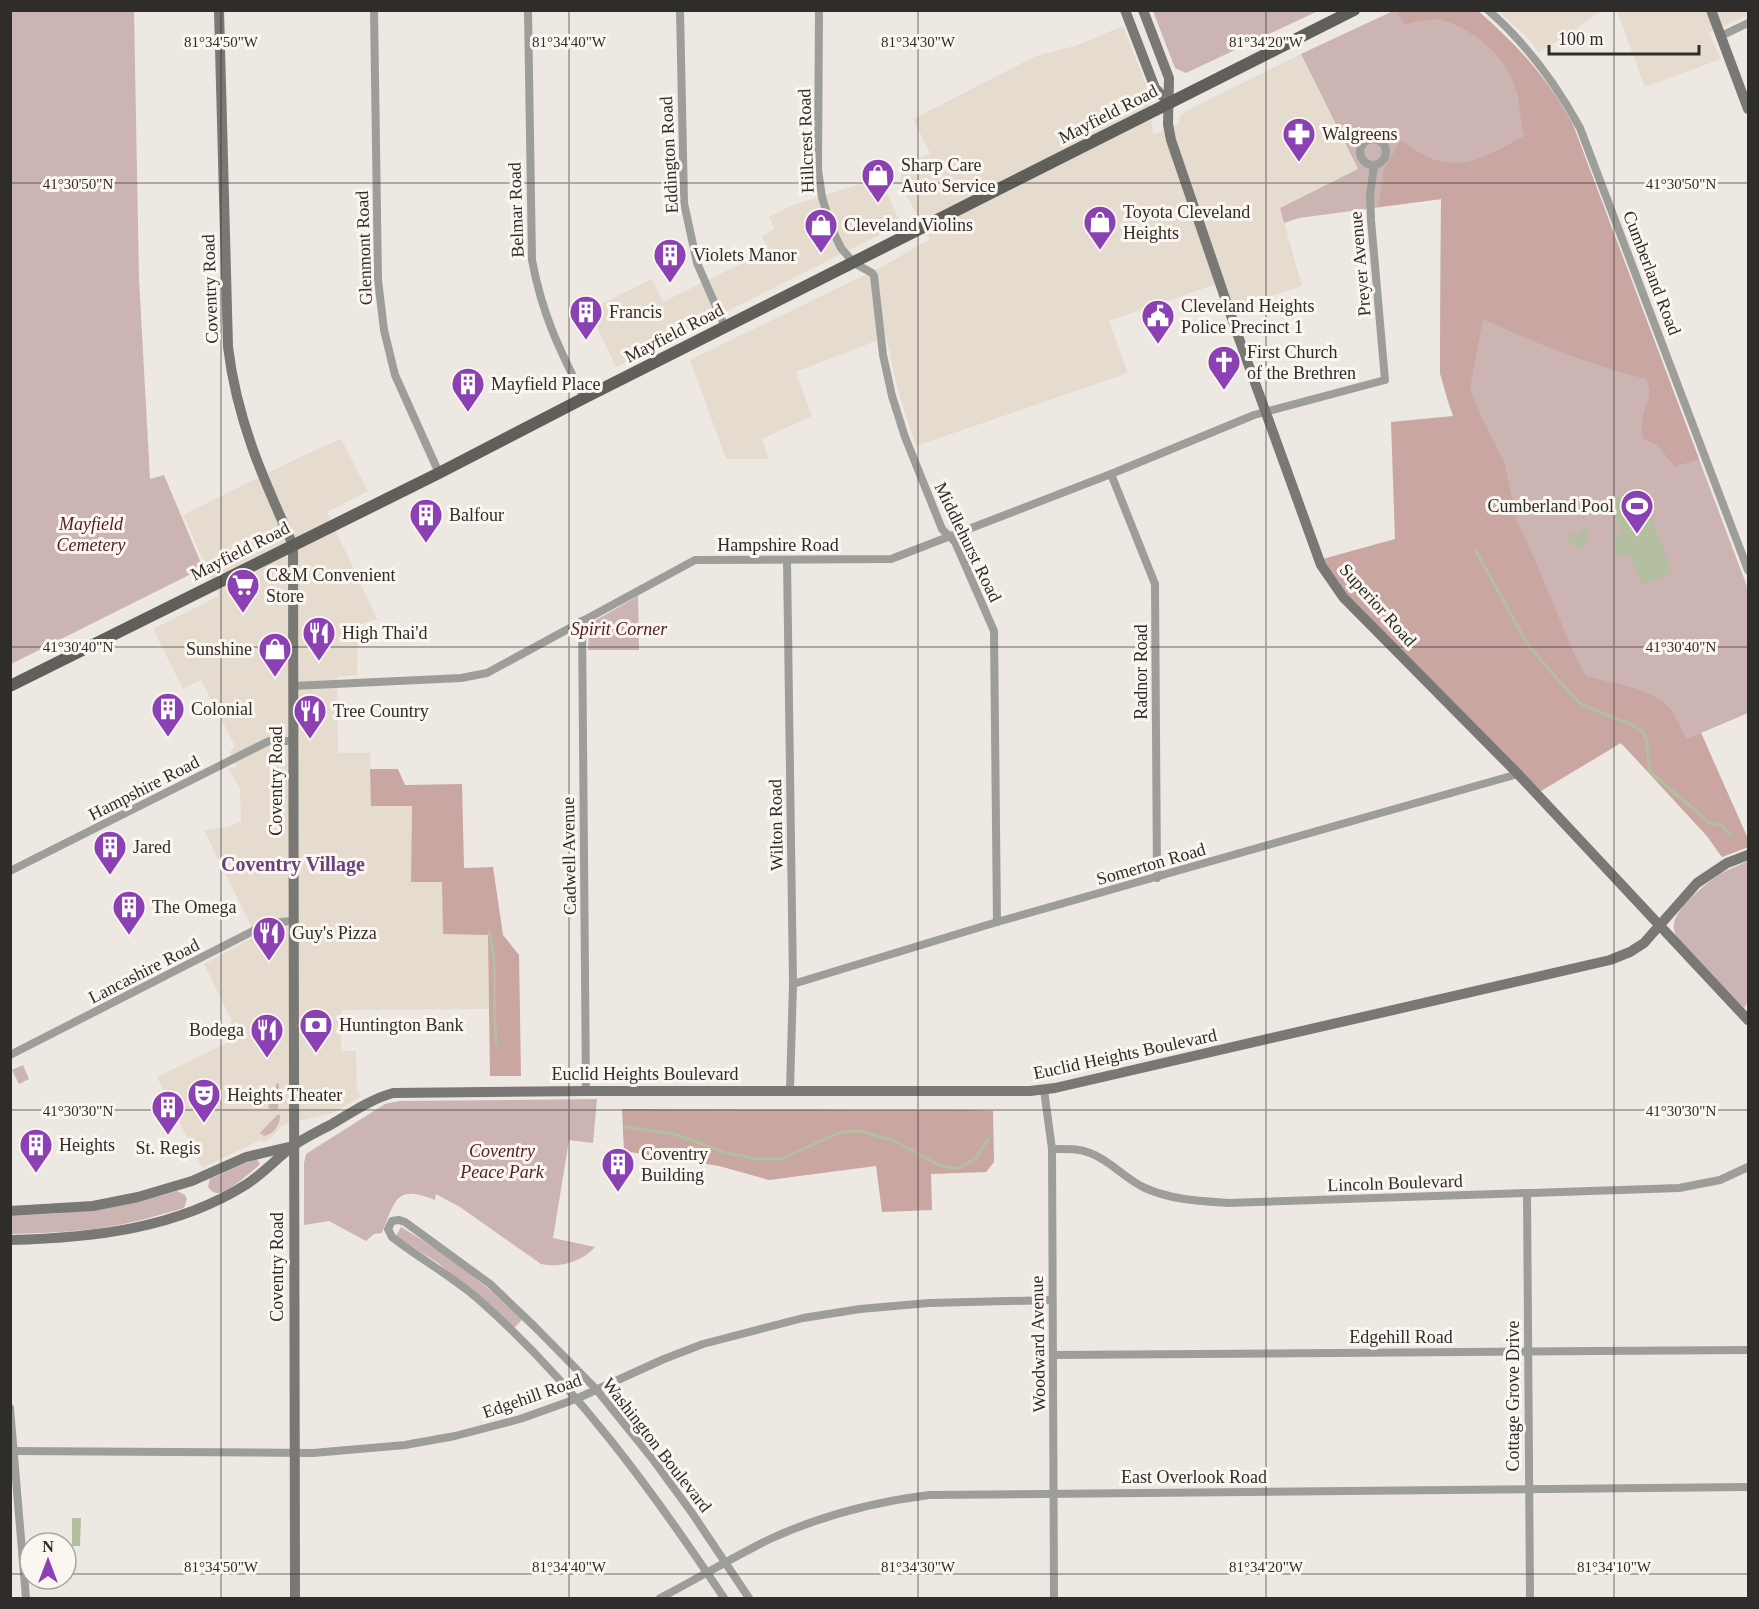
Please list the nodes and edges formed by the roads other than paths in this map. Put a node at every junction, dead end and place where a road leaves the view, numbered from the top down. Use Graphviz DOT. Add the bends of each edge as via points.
graph roads {
  1 [pos="219,10"];
  2 [pos="374,10"];
  3 [pos="528,10"];
  4 [pos="680,10"];
  5 [pos="819,10"];
  6 [pos="1125,10"];
  7 [pos="1354,10"];
  8 [pos="1488,10"];
  9 [pos="1711,10"];
  10 [pos="1144,13"];
  11 [pos="1129,22"];
  12 [pos="1749,23"];
  13 [pos="1721,36"];
  14 [pos="1169,103"];
  15 [pos="1749,110"];
  16 [pos="1374,166"];
  17 [pos="854,263"];
  18 [pos="725,327"];
  19 [pos="584,398"];
  20 [pos="1264,411"];
  21 [pos="439,473"];
  22 [pos="1111,474"];
  23 [pos="950,537"];
  24 [pos="293,545"];
  25 [pos="787,560"];
  26 [pos="1749,570"];
  27 [pos="582,621"];
  28 [pos="10,686"];
  29 [pos="293,686"];
  30 [pos="293,741"];
  31 [pos="1518,774"];
  32 [pos="1749,855"];
  33 [pos="10,871"];
  34 [pos="1157,878"];
  35 [pos="292,921"];
  36 [pos="997,922"];
  37 [pos="1660,926"];
  38 [pos="793,984"];
  39 [pos="1749,1020"];
  40 [pos="10,1055"];
  41 [pos="790,1090"];
  42 [pos="1044,1090"];
  43 [pos="586,1091"];
  44 [pos="293,1146"];
  45 [pos="1052,1149"];
  46 [pos="1749,1167"];
  47 [pos="1527,1193"];
  48 [pos="10,1211"];
  49 [pos="10,1240"];
  50 [pos="1052,1300"];
  51 [pos="1749,1350"];
  52 [pos="1527,1351"];
  53 [pos="1054,1355"];
  54 [pos="596,1389"];
  55 [pos="576,1399"];
  56 [pos="10,1408"];
  57 [pos="13,1451"];
  58 [pos="293,1452"];
  59 [pos="1749,1487"];
  60 [pos="1528,1491"];
  61 [pos="1054,1493"];
  62 [pos="726,1563"];
  63 [pos="708,1573"];
  64 [pos="26,1599"];
  65 [pos="295,1599"];
  66 [pos="660,1599"];
  67 [pos="724,1599"];
  68 [pos="749,1599"];
  69 [pos="1054,1599"];
  70 [pos="1530,1599"];
  1 -- 24 [label="street, Coventry Road" via="231,373 252,449"];
  2 -- 21 [label="street, Glenmont Road" via="378,280 384,330 395,375"];
  3 -- 19 [label="street, Belmar Road" via="532,260 549,326"];
  4 -- 18 [label="street, Eddington Road" via="684,203 697,262"];
  5 -- 17 [label="street, Hillcrest Road" via="820,184 831,226 841,248"];
  6 -- 11 [label="street"];
  7 -- 14 [label="main road, Mayfield Road"];
  8 -- 26 [label="street, Cumberland Road" via="1534,56 1580,128"];
  9 -- 13 [label="street"];
  10 -- 11 [label="street"];
  10 -- 14 [label="street, Superior Road" via="1169,78"];
  11 -- 14 [label="street" via="1155,88"];
  12 -- 13 [label="street"];
  13 -- 15 [label="street"];
  14 -- 17 [label="main road, Mayfield Road"];
  14 -- 20 [label="street, Superior Road" via="1171,140"];
  16 -- 20 [label="street, Preyer Avenue" via="1371,220 1385,380"];
  17 -- 18 [label="main road, Mayfield Road"];
  17 -- 23 [label="street, Middlehurst Road" via="874,276 892,396 916,467 942,529"];
  18 -- 19 [label="main road, Mayfield Road"];
  19 -- 21 [label="main road, Mayfield Road"];
  20 -- 22 [label="street, Hampshire Road"];
  20 -- 31 [label="street, Superior Road" via="1321,565 1343,597"];
  21 -- 24 [label="main road, Mayfield Road"];
  22 -- 23 [label="street, Hampshire Road"];
  22 -- 34 [label="street, Radnor Road" via="1155,584"];
  23 -- 25 [label="street, Hampshire Road" via="891,559"];
  23 -- 36 [label="street, Middlehurst Road" via="994,631"];
  24 -- 28 [label="main road, Mayfield Road"];
  24 -- 29 [label="street, Coventry Road"];
  25 -- 27 [label="street, Hampshire Road" via="695,560"];
  25 -- 38 [label="street, Wilton Road"];
  27 -- 29 [label="street, Hampshire Road" via="475,676"];
  27 -- 43 [label="street, Cadwell Avenue"];
  29 -- 30 [label="street, Coventry Road"];
  30 -- 33 [label="street, Hampshire Road" via="269,741"];
  30 -- 35 [label="street, Coventry Road"];
  31 -- 34 [label="street, Somerton Road"];
  31 -- 37 [label="street, Superior Road"];
  32 -- 37 [label="street, Euclid Heights Boulevard" via="1727,863 1697,883"];
  34 -- 36 [label="street, Somerton Road"];
  35 -- 40 [label="street, Lancashire Road" via="259,928"];
  35 -- 44 [label="street, Coventry Road"];
  36 -- 38 [label="street, Somerton Road"];
  37 -- 39 [label="street, Superior Road"];
  37 -- 42 [label="street, Euclid Heights Boulevard" via="1644,943 1610,960"];
  38 -- 41 [label="street, Wilton Road"];
  41 -- 42 [label="street, Euclid Heights Boulevard"];
  41 -- 43 [label="street, Euclid Heights Boulevard"];
  42 -- 45 [label="street, Woodward Avenue"];
  43 -- 44 [label="street, Euclid Heights Boulevard" via="393,1093"];
  44 -- 48 [label="street, Euclid Heights Boulevard" via="246,1156 192,1181 129,1199"];
  44 -- 49 [label="street, Euclid Heights Boulevard" via="248,1183 180,1216 87,1236"];
  44 -- 58 [label="street, Coventry Road"];
  45 -- 47 [label="street, Lincoln Boulevard" via="1092,1153 1142,1186 1189,1201"];
  45 -- 50 [label="street, Woodward Avenue"];
  46 -- 47 [label="street, Lincoln Boulevard" via="1720,1180 1679,1188"];
  47 -- 52 [label="street, Cottage Grove Drive"];
  50 -- 53 [label="street, Woodward Avenue"];
  50 -- 54 [label="street, Edgehill Road" via="929,1302 803,1318 703,1344"];
  51 -- 52 [label="street, Edgehill Road"];
  52 -- 53 [label="street, Edgehill Road"];
  52 -- 60 [label="street, Cottage Grove Drive"];
  53 -- 61 [label="street, Woodward Avenue"];
  54 -- 55 [label="street, Edgehill Road"];
  54 -- 55 [label="street, Washington Boulevard" via="490,1284 405,1222 392,1221 388,1229 392,1237 474,1296"];
  54 -- 62 [label="street, Washington Boulevard" via="651,1457"];
  55 -- 58 [label="street, Edgehill Road" via="456,1436 405,1445"];
  55 -- 63 [label="street, Washington Boulevard" via="642,1478"];
  56 -- 57 [label="street"];
  57 -- 58 [label="street, Edgehill Road"];
  57 -- 64 [label="street"];
  58 -- 65 [label="street, Coventry Road"];
  59 -- 60 [label="street, East Overlook Road"];
  60 -- 61 [label="street, East Overlook Road"];
  60 -- 70 [label="street, Cottage Grove Drive"];
  61 -- 62 [label="street, East Overlook Road" via="929,1495 881,1502 807,1524"];
  61 -- 69 [label="street, Woodward Avenue"];
  62 -- 63 [label="street, East Overlook Road"];
  62 -- 68 [label="street, Washington Boulevard"];
  63 -- 66 [label="street, East Overlook Road"];
  63 -- 67 [label="street, Washington Boulevard"];
}
